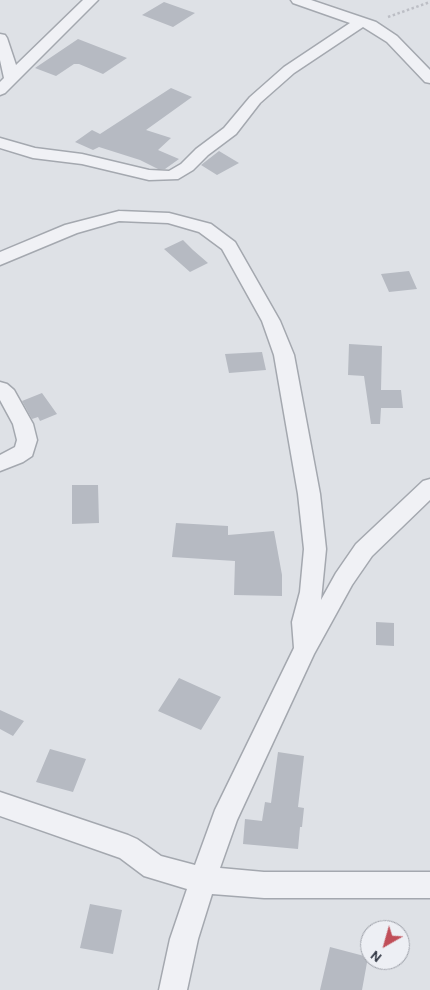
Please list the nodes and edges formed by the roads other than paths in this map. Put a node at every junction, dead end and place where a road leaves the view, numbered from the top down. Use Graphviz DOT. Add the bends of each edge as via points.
graph roads {
  1 [pos="91,0"];
  2 [pos="298,0"];
  3 [pos="367,23"];
  4 [pos="0,38"];
  5 [pos="11,78"];
  6 [pos="430,79"];
  7 [pos="0,90"];
  8 [pos="0,143"];
  9 [pos="0,259"];
  10 [pos="0,389"];
  11 [pos="0,463"];
  12 [pos="429,490"];
  13 [pos="305,649"];
  14 [pos="0,804"];
  15 [pos="203,880"];
  16 [pos="430,885"];
  17 [pos="173,990"];
  1 -- 5 [label="street"];
  2 -- 3 [label="street"];
  3 -- 6 [label="street" via="392,39"];
  3 -- 8 [label="street" via="289,70 255,100 230,131 172,176 142,174 33,153"];
  4 -- 5 [label="street"];
  5 -- 7 [label="street"];
  9 -- 13 [label="street" via="70,229 119,216 169,218 196,225 229,246 271,321 284,355 309,494 315,549 304,622"];
  10 -- 11 [label="street" via="7,395 23,424 28,440 25,451"];
  12 -- 13 [label="street" via="364,550"];
  13 -- 15 [label="street" via="224,820"];
  14 -- 15 [label="street" via="128,848 154,867"];
  15 -- 16 [label="street" via="264,885"];
  15 -- 17 [label="street" via="184,939"];
}
